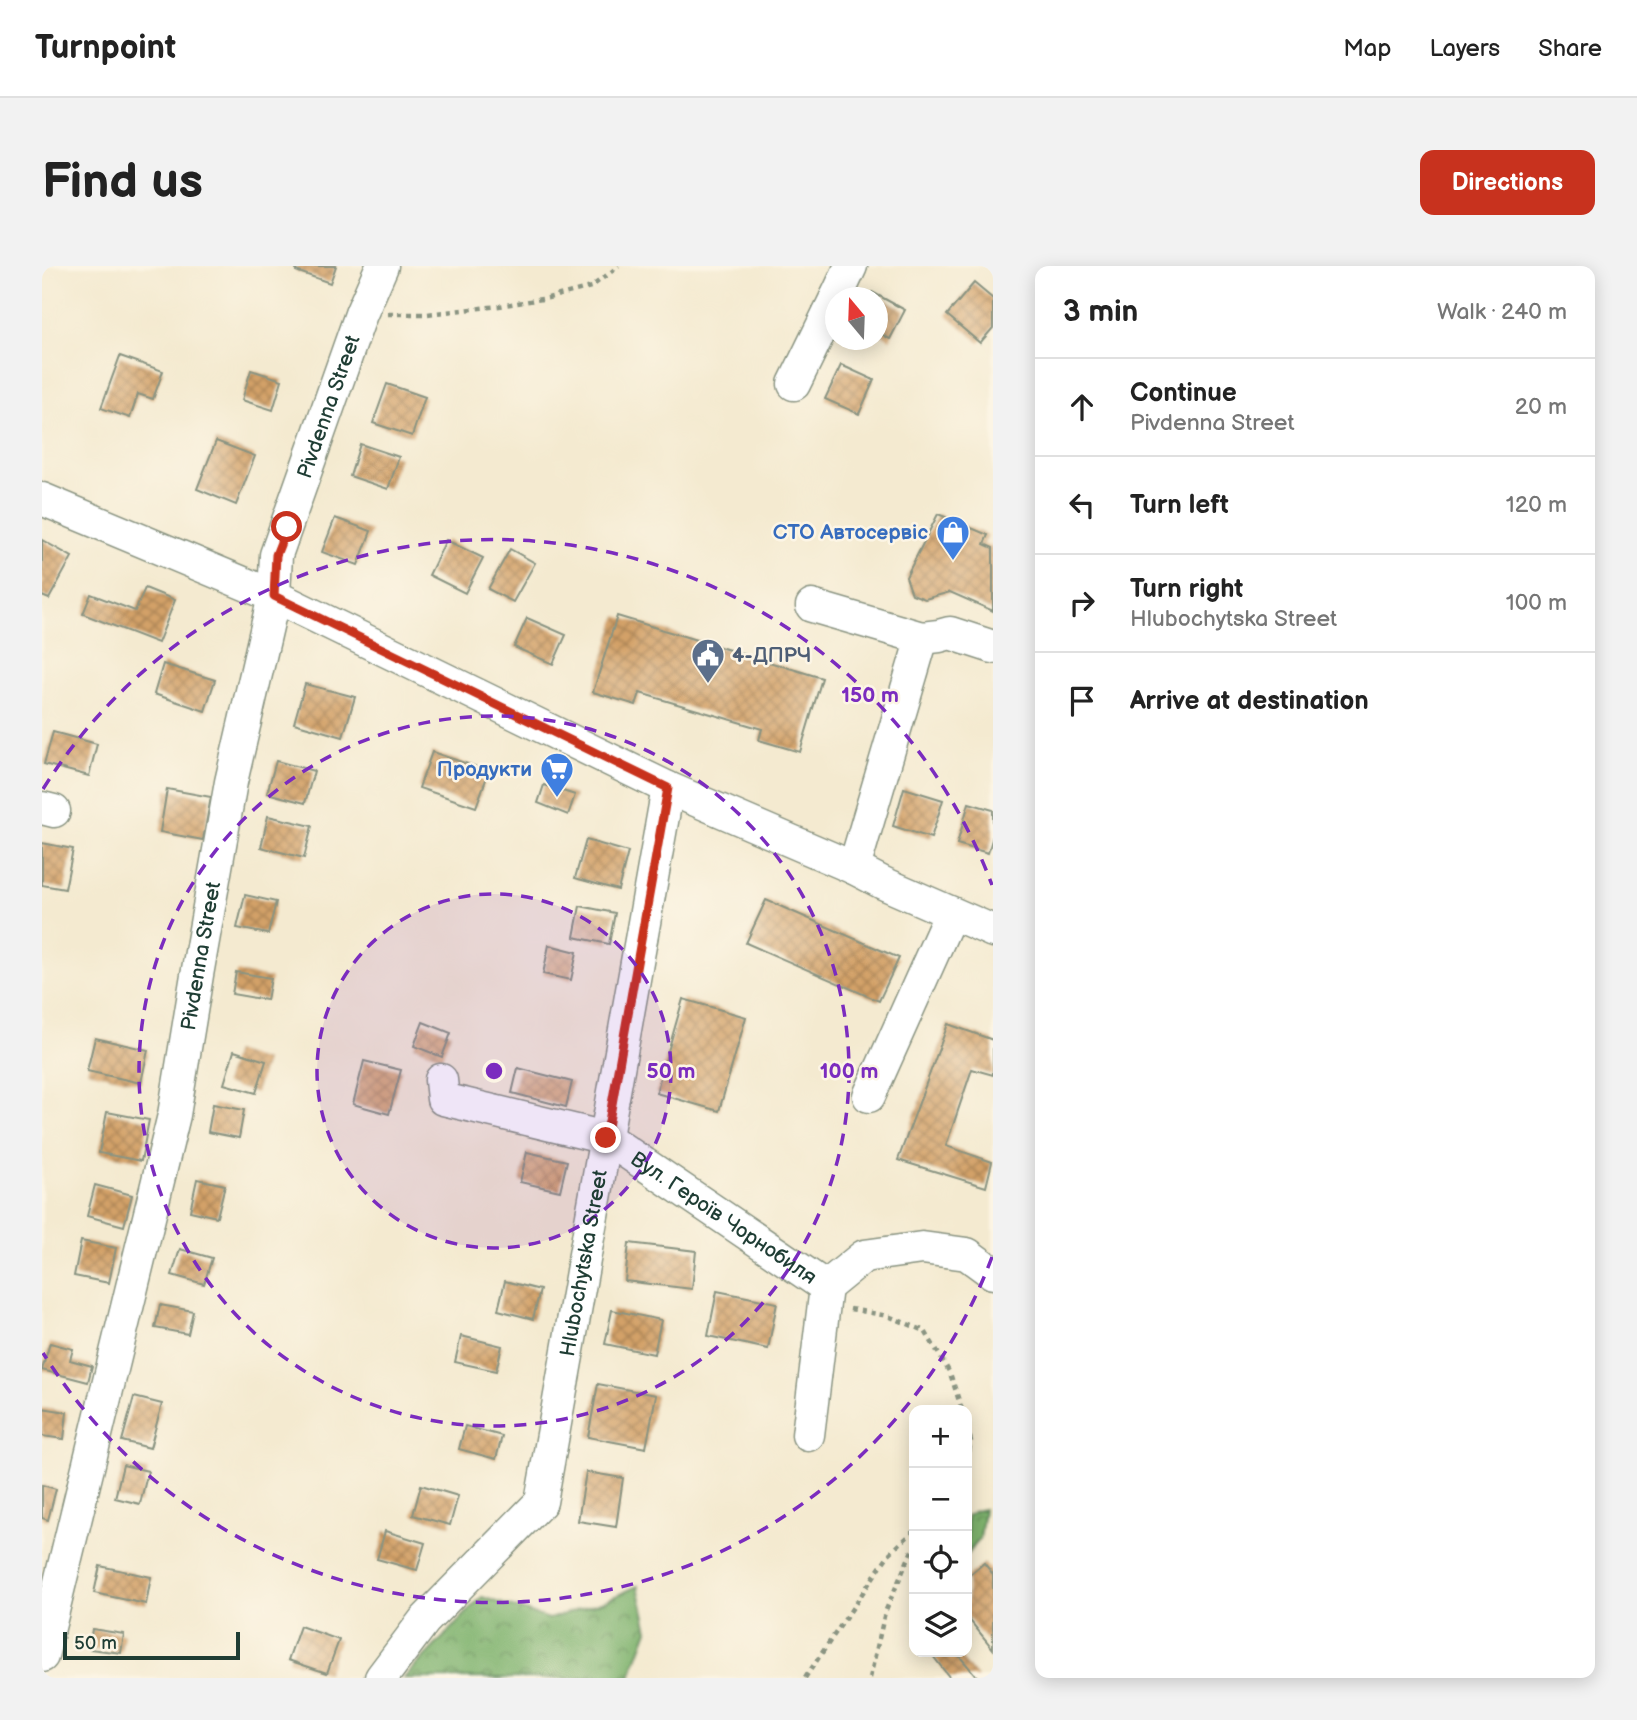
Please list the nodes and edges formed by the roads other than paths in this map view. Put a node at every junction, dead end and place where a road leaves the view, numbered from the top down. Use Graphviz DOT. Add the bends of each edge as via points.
graph roads {
  1 [pos="382,266"];
  2 [pos="851,266"];
  3 [pos="841,287"];
  4 [pos="825,321"];
  5 [pos="794,384"];
  6 [pos="42,499"];
  7 [pos="274,596"];
  8 [pos="811,606"];
  9 [pos="922,638"];
  10 [pos="993,647"];
  11 [pos="668,788"];
  12 [pos="854,868"];
  13 [pos="951,913"];
  14 [pos="993,931"];
  15 [pos="440,1080"];
  16 [pos="869,1096"];
  17 [pos="606,1138"];
  18 [pos="993,1273"];
  19 [pos="826,1287"];
  20 [pos="808,1436"];
  21 [pos="42,1656"];
  22 [pos="381,1678"];
  1 -- 7 [label="street, Pivdenna Street" via="276,555"];
  2 -- 3 [label="street"];
  4 -- 5 [label="street"];
  6 -- 7 [label="street"];
  7 -- 11 [label="street"];
  7 -- 21 [label="street, Pivdenna Street" via="231,782 174,1115"];
  8 -- 9 [label="street"];
  9 -- 10 [label="street" via="950,633"];
  9 -- 12 [label="street"];
  11 -- 12 [label="street"];
  11 -- 17 [label="street, Hlubochytska Street"];
  12 -- 13 [label="street"];
  13 -- 14 [label="street"];
  13 -- 16 [label="street"];
  15 -- 17 [label="street" via="443,1099"];
  17 -- 19 [label="street, Вул. Героїв Чорнобиля"];
  17 -- 22 [label="street, Hlubochytska Street" via="541,1502 424,1621"];
  18 -- 19 [label="street, Вул. Героїв Чорнобиля" via="967,1254 922,1248 864,1256"];
  19 -- 20 [label="street"];
}
